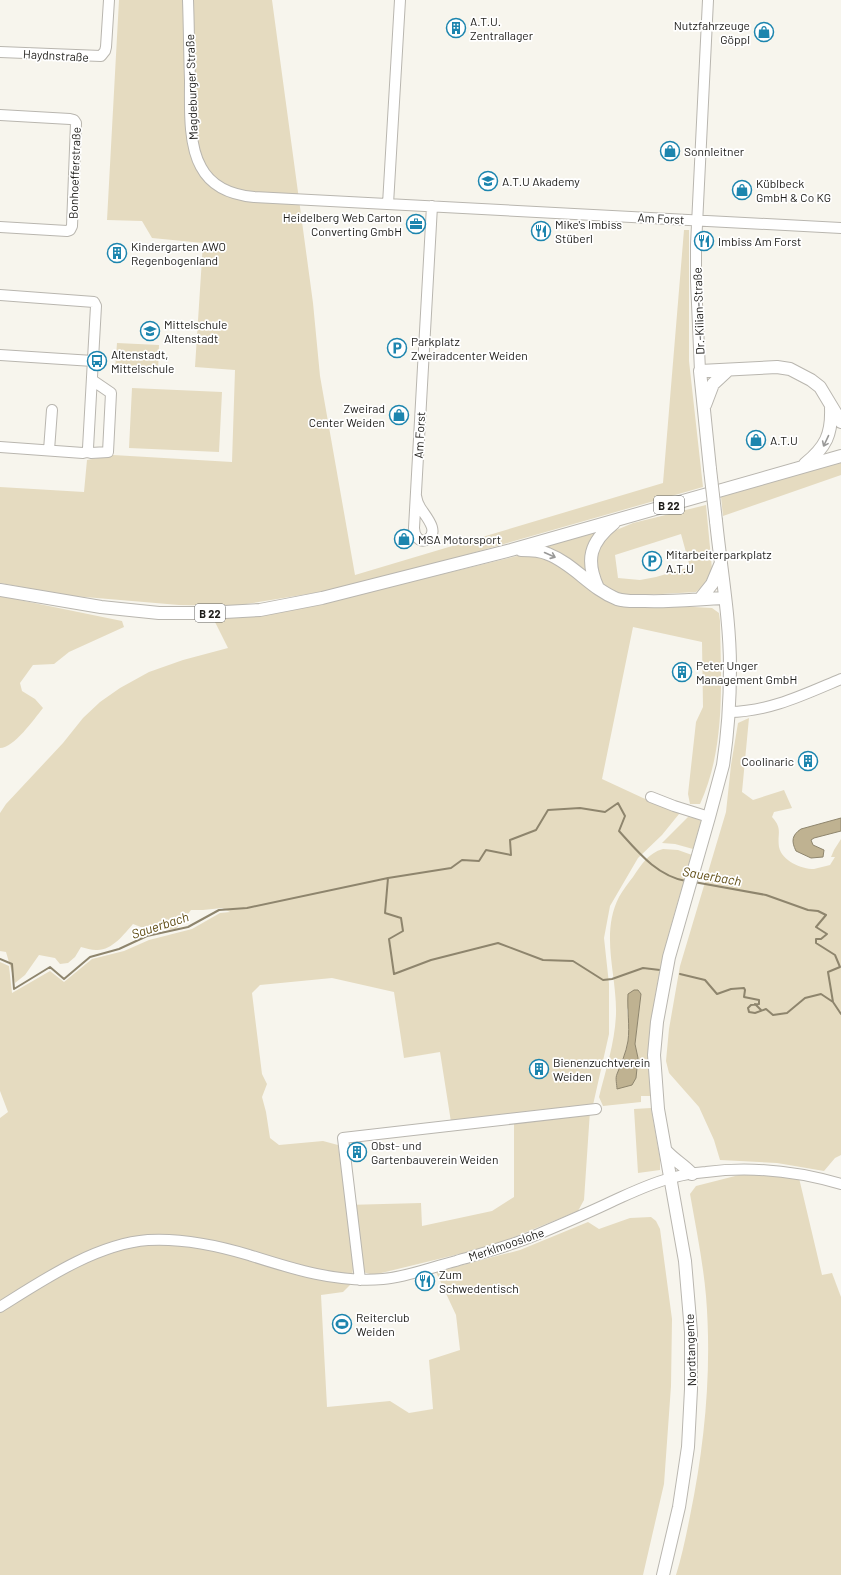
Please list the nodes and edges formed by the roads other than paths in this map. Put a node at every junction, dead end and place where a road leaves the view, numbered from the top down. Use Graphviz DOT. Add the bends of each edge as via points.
graph roads {
  1 [pos="109,0"];
  2 [pos="188,0"];
  3 [pos="400,0"];
  4 [pos="708,0"];
  5 [pos="0,52"];
  6 [pos="0,115"];
  7 [pos="243,196"];
  8 [pos="388,204"];
  9 [pos="432,206"];
  10 [pos="697,220"];
  11 [pos="0,227"];
  12 [pos="841,228"];
  13 [pos="0,295"];
  14 [pos="0,355"];
  15 [pos="93,361"];
  16 [pos="727,370"];
  17 [pos="700,371"];
  18 [pos="92,380"];
  19 [pos="831,404"];
  20 [pos="52,410"];
  21 [pos="703,410"];
  22 [pos="841,422"];
  23 [pos="0,447"];
  24 [pos="48,450"];
  25 [pos="87,452"];
  26 [pos="841,456"];
  27 [pos="801,467"];
  28 [pos="416,496"];
  29 [pos="617,520"];
  30 [pos="512,550"];
  31 [pos="721,562"];
  32 [pos="598,588"];
  33 [pos="0,590"];
  34 [pos="724,598"];
  35 [pos="700,599"];
  36 [pos="841,679"];
  37 [pos="729,712"];
  38 [pos="651,797"];
  39 [pos="709,817"];
  40 [pos="596,1109"];
  41 [pos="666,1152"];
  42 [pos="692,1174"];
  43 [pos="670,1178"];
  44 [pos="841,1184"];
  45 [pos="360,1280"];
  46 [pos="0,1306"];
  47 [pos="663,1575"];
  1 -- 5 [label="street, Haydnstraße" via="106,47 101,56"];
  2 -- 7 [label="street, Magdeburger Straße" via="190,116 196,155 201,167 214,183 225,191"];
  3 -- 8 [label="street"];
  4 -- 10 [label="street, Dr.-Kilian-Straße"];
  6 -- 11 [label="street, Bonhoefferstraße" via="70,119 76,123 70,230"];
  7 -- 8 [label="street, Am Forst"];
  8 -- 9 [label="street, Am Forst"];
  9 -- 10 [label="street, Am Forst"];
  9 -- 28 [label="street, Am Forst"];
  10 -- 12 [label="street, Am Forst"];
  10 -- 17 [label="street, Dr.-Kilian-Straße" via="696,281"];
  13 -- 15 [label="street" via="94,302 96,306"];
  14 -- 15 [label="street"];
  15 -- 18 [label="street"];
  16 -- 17 [label="main road"];
  16 -- 19 [label="main road" via="777,367 790,369 820,387"];
  16 -- 21 [label="main road" via="713,384"];
  17 -- 21 [label="main road, Dr.-Kilian-Straße"];
  18 -- 25 [label="street"];
  18 -- 25 [label="street" via="111,393 108,452"];
  19 -- 22 [label="main road"];
  19 -- 27 [label="main road, one-way" via="832,422 824,446"];
  20 -- 24 [label="street"];
  21 -- 31 [label="main road, Dr.-Kilian-Straße, bridge"];
  23 -- 24 [label="street"];
  24 -- 25 [label="street"];
  26 -- 27 [label="main road, B 22"];
  27 -- 29 [label="main road, B 22"];
  29 -- 30 [label="main road, B 22"];
  29 -- 32 [label="main road" via="598,538 592,550 592,575"];
  30 -- 32 [label="main road, one-way" via="547,553 571,567"];
  30 -- 33 [label="main road, B 22" via="322,598 260,610 159,613 101,608"];
  31 -- 34 [label="main road, Dr.-Kilian-Straße"];
  31 -- 35 [label="main road" via="712,584"];
  32 -- 35 [label="main road" via="619,600 628,601"];
  34 -- 35 [label="main road"];
  34 -- 37 [label="main road, Dr.-Kilian-Straße" via="730,666"];
  36 -- 37 [label="street" via="772,707"];
  37 -- 39 [label="main road, Dr.-Kilian-Straße" via="723,765"];
  38 -- 39 [label="street"];
  39 -- 41 [label="main road, Nordtangente" via="669,957 657,1022 656,1089"];
  40 -- 45 [label="street" via="343,1138"];
  41 -- 42 [label="main road"];
  41 -- 43 [label="main road, Nordtangente"];
  42 -- 43 [label="street, Merklmooslohe"];
  42 -- 44 [label="street, Merklmooslohe" via="725,1169 768,1169 798,1173"];
  43 -- 45 [label="street, Merklmooslohe" via="503,1247 411,1273 385,1279"];
  43 -- 47 [label="main road, Nordtangente" via="685,1261 691,1332 691,1389 688,1447 679,1507"];
  45 -- 46 [label="street, Merklmooslohe" via="306,1273 224,1247 191,1241 147,1240 89,1256"];
}
